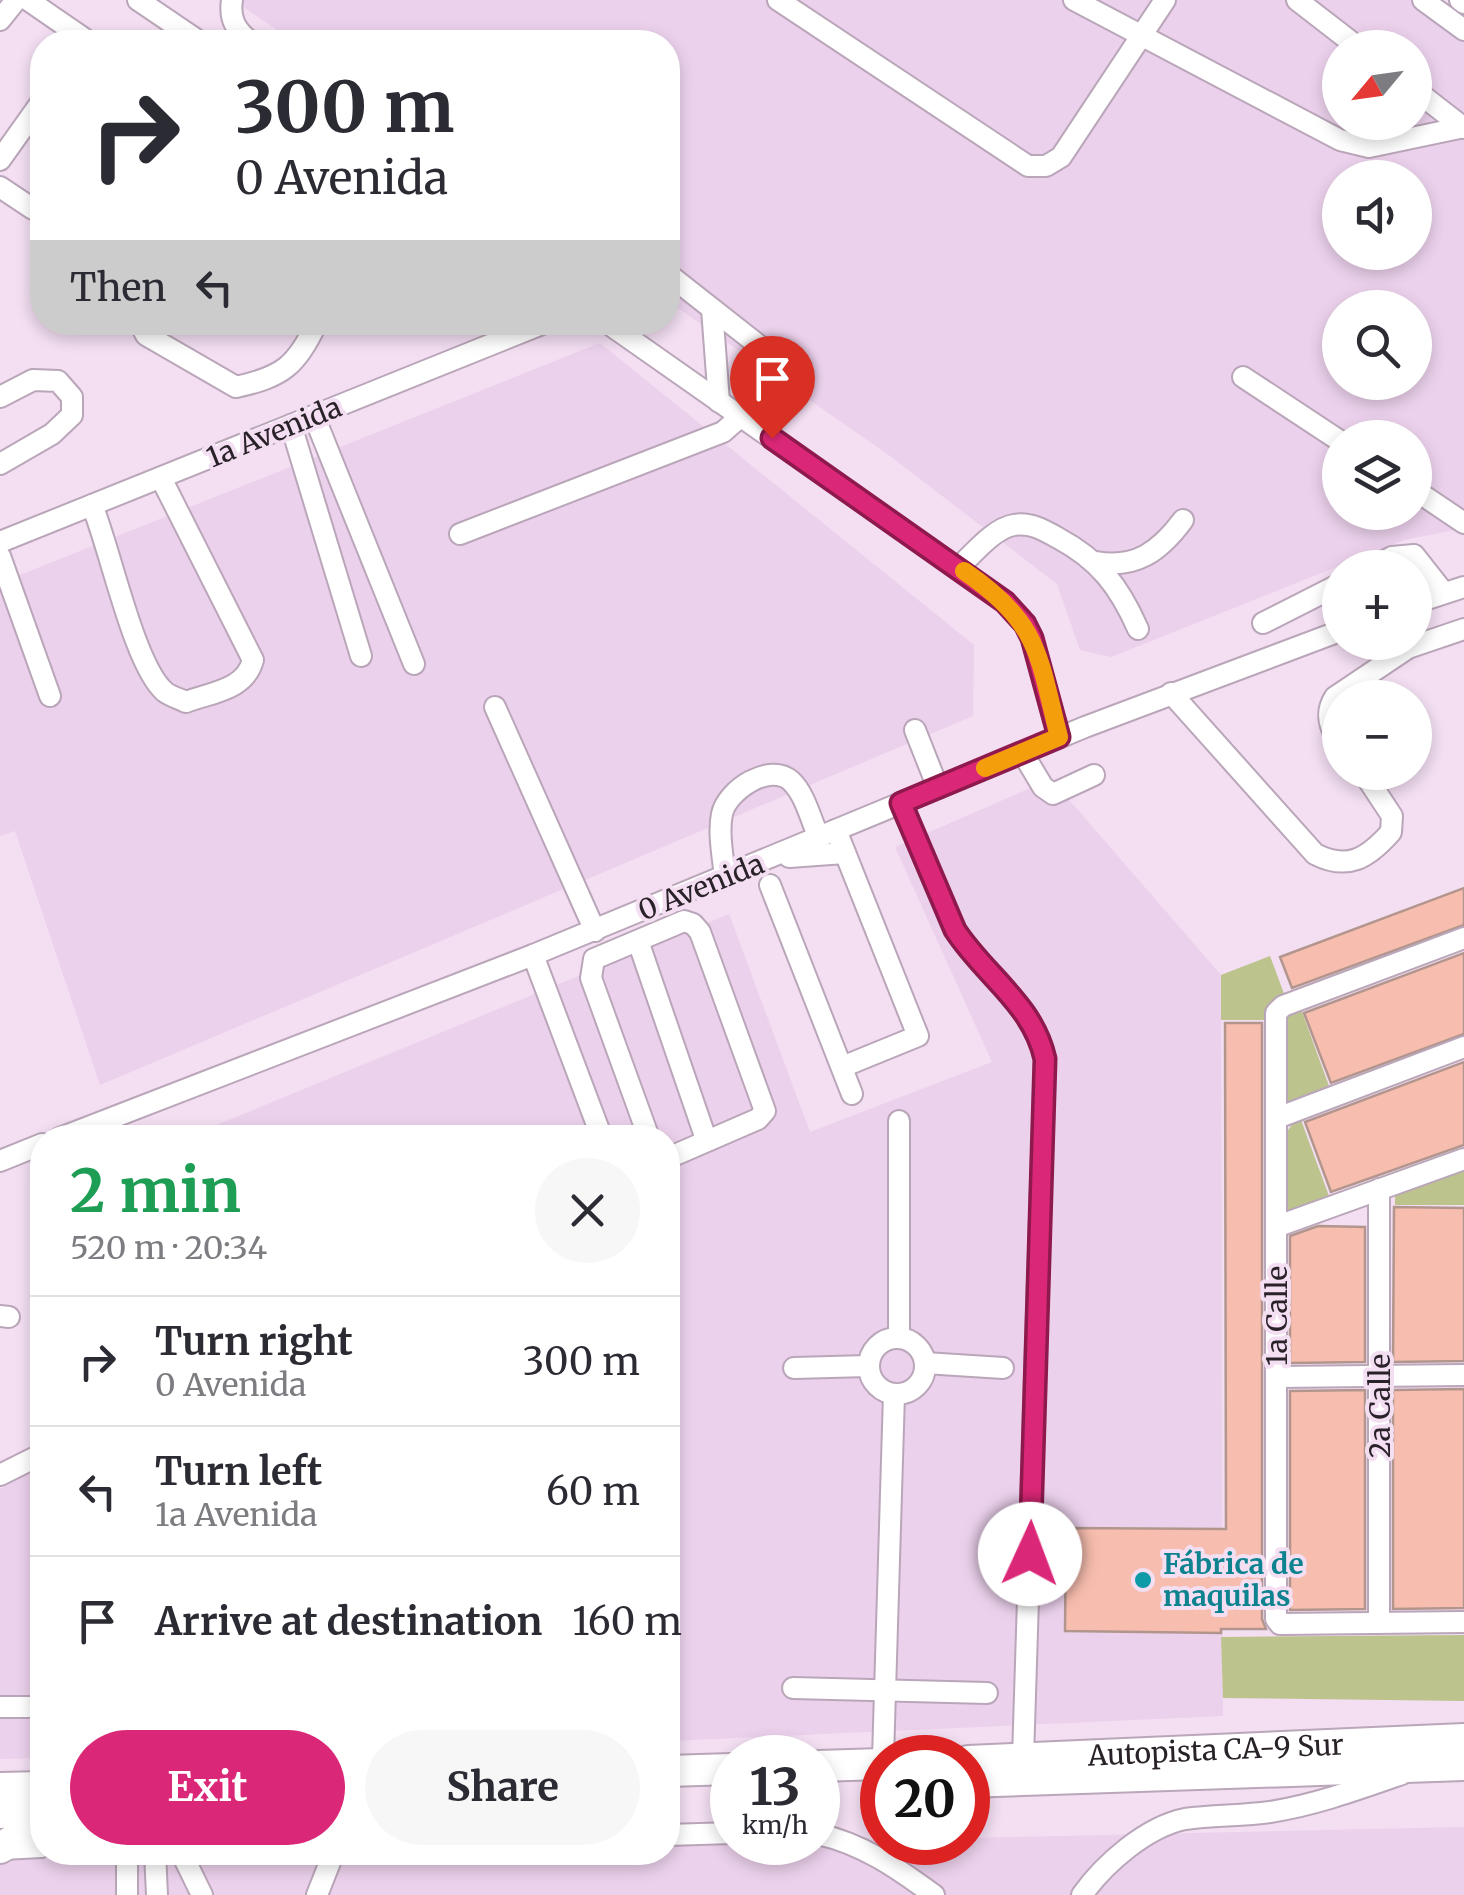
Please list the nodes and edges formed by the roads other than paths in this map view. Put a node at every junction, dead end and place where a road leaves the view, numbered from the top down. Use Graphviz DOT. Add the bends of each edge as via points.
graph roads {
  1 [pos="16,0"];
  2 [pos="28,0"];
  3 [pos="138,0"];
  4 [pos="232,0"];
  5 [pos="778,0"];
  6 [pos="1074,0"];
  7 [pos="1165,0"];
  8 [pos="1297,0"];
  9 [pos="1423,0"];
  10 [pos="0,20"];
  11 [pos="69,30"];
  12 [pos="182,30"];
  13 [pos="237,30"];
  14 [pos="1336,30"];
  15 [pos="1464,30"];
  16 [pos="1144,35"];
  17 [pos="1432,103"];
  18 [pos="30,118"];
  19 [pos="1464,128"];
  20 [pos="0,160"];
  21 [pos="0,186"];
  22 [pos="30,207"];
  23 [pos="680,284"];
  24 [pos="712,309"];
  25 [pos="146,335"];
  26 [pos="312,335"];
  27 [pos="515,335"];
  28 [pos="624,335"];
  29 [pos="790,370"];
  30 [pos="1243,377"];
  31 [pos="0,397"];
  32 [pos="719,402"];
  33 [pos="314,416"];
  34 [pos="740,417"];
  35 [pos="292,425"];
  36 [pos="1322,429"];
  37 [pos="0,464"];
  38 [pos="160,478"];
  39 [pos="1432,501"];
  40 [pos="92,505"];
  41 [pos="1183,520"];
  42 [pos="1464,523"];
  43 [pos="460,534"];
  44 [pos="0,542"];
  45 [pos="0,556"];
  46 [pos="1096,562"];
  47 [pos="959,567"];
  48 [pos="1432,570"];
  49 [pos="1454,590"];
  50 [pos="1322,593"];
  51 [pos="1263,623"];
  52 [pos="1138,628"];
  53 [pos="1464,629"];
  54 [pos="1322,638"];
  55 [pos="361,656"];
  56 [pos="414,664"];
  57 [pos="1360,680"];
  58 [pos="1170,693"];
  59 [pos="50,696"];
  60 [pos="495,707"];
  61 [pos="915,730"];
  62 [pos="1059,737"];
  63 [pos="1022,752"];
  64 [pos="1094,775"];
  65 [pos="938,788"];
  66 [pos="1375,790"];
  67 [pos="901,803"];
  68 [pos="828,834"];
  69 [pos="845,854"];
  70 [pos="772,858"];
  71 [pos="725,877"];
  72 [pos="770,884"];
  73 [pos="595,930"];
  74 [pos="1464,938"];
  75 [pos="638,941"];
  76 [pos="533,956"];
  77 [pos="1464,1047"];
  78 [pos="842,1067"];
  79 [pos="852,1094"];
  80 [pos="1277,1118"];
  81 [pos="899,1121"];
  82 [pos="94,1125"];
  83 [pos="597,1125"];
  84 [pos="644,1125"];
  85 [pos="706,1140"];
  86 [pos="30,1149"];
  87 [pos="680,1152"];
  88 [pos="1464,1159"];
  89 [pos="0,1161"];
  90 [pos="1379,1189"];
  91 [pos="1278,1226"];
  92 [pos="899,1338"];
  93 [pos="924,1362"];
  94 [pos="868,1366"];
  95 [pos="794,1368"];
  96 [pos="1003,1368"];
  97 [pos="1464,1375"];
  98 [pos="1380,1376"];
  99 [pos="1277,1377"];
  100 [pos="894,1394"];
  101 [pos="30,1460"];
  102 [pos="0,1475"];
  103 [pos="1464,1622"];
  104 [pos="1378,1624"];
  105 [pos="793,1688"];
  106 [pos="886,1692"];
  107 [pos="986,1693"];
  108 [pos="0,1707"];
  109 [pos="30,1707"];
  110 [pos="884,1735"];
  111 [pos="1464,1739"];
  112 [pos="1023,1758"];
  113 [pos="990,1760"];
  114 [pos="1430,1765"];
  115 [pos="1464,1765"];
  116 [pos="710,1769"];
  117 [pos="680,1770"];
  118 [pos="990,1781"];
  119 [pos="30,1787"];
  120 [pos="0,1788"];
  121 [pos="710,1790"];
  122 [pos="680,1791"];
  123 [pos="30,1811"];
  124 [pos="0,1812"];
  125 [pos="30,1830"];
  126 [pos="710,1834"];
  127 [pos="680,1835"];
  128 [pos="840,1839"];
  129 [pos="30,1847"];
  130 [pos="0,1848"];
  131 [pos="127,1865"];
  132 [pos="156,1865"];
  133 [pos="187,1865"];
  134 [pos="329,1865"];
  135 [pos="127,1895"];
  136 [pos="157,1895"];
  137 [pos="202,1895"];
  138 [pos="317,1895"];
  139 [pos="934,1895"];
  140 [pos="1082,1895"];
  1 -- 10 [label="street"];
  2 -- 11 [label="street"];
  3 -- 12 [label="street"];
  4 -- 13 [label="street"];
  5 -- 16 [label="street" via="1028,166 1061,157"];
  6 -- 16 [label="street"];
  7 -- 16 [label="street"];
  8 -- 14 [label="street"];
  9 -- 15 [label="street"];
  16 -- 19 [label="street" via="1340,140 1369,147"];
  17 -- 19 [label="street"];
  18 -- 20 [label="street"];
  21 -- 22 [label="street"];
  23 -- 24 [label="street"];
  24 -- 29 [label="street"];
  24 -- 32 [label="street"];
  25 -- 26 [label="street" via="236,387 294,364"];
  27 -- 33 [label="street, 1a Avenida"];
  28 -- 32 [label="street"];
  30 -- 36 [label="street"];
  31 -- 37 [label="street" via="34,380 58,381 72,397 72,415"];
  32 -- 34 [label="street"];
  33 -- 35 [label="street, 1a Avenida"];
  33 -- 56 [label="street"];
  34 -- 43 [label="street" via="723,432"];
  34 -- 47 [label="street"];
  35 -- 38 [label="street, 1a Avenida"];
  35 -- 55 [label="street"];
  38 -- 40 [label="street, 1a Avenida"];
  38 -- 40 [label="street" via="252,660 241,683 186,702 165,692 134,633"];
  39 -- 42 [label="street"];
  40 -- 44 [label="street, 1a Avenida"];
  41 -- 46 [label="street" via="1156,552 1116,566"];
  45 -- 59 [label="street"];
  46 -- 47 [label="street" via="1036,526 1012,524"];
  46 -- 52 [label="street"];
  47 -- 62 [label="street" via="1025,624"];
  48 -- 49 [label="street"];
  50 -- 51 [label="street"];
  53 -- 57 [label="street" via="1408,648"];
  54 -- 58 [label="street, 0 Avenida"];
  58 -- 62 [label="street, 0 Avenida"];
  58 -- 66 [label="street" via="1315,854 1334,864 1355,860 1391,832 1392,816"];
  60 -- 73 [label="street"];
  61 -- 65 [label="street"];
  62 -- 63 [label="street, 0 Avenida"];
  63 -- 64 [label="street" via="1053,794"];
  63 -- 65 [label="street, 0 Avenida"];
  65 -- 67 [label="street, 0 Avenida"];
  67 -- 68 [label="street, 0 Avenida"];
  67 -- 112 [label="street" via="955,930 1026,1013 1045,1059"];
  68 -- 69 [label="street"];
  68 -- 70 [label="street, 0 Avenida"];
  68 -- 71 [label="street" via="784,775 744,785 722,814"];
  69 -- 70 [label="street"];
  69 -- 78 [label="street" via="918,1036"];
  70 -- 71 [label="street, 0 Avenida"];
  71 -- 73 [label="street, 0 Avenida"];
  72 -- 78 [label="street"];
  73 -- 76 [label="street, 0 Avenida"];
  74 -- 80 [label="street, 1a Calle" via="1283,1006 1276,1013"];
  75 -- 84 [label="street" via="594,959 590,968"];
  75 -- 85 [label="street"];
  75 -- 85 [label="street" via="684,921 700,932 766,1111"];
  76 -- 82 [label="street, 0 Avenida"];
  76 -- 83 [label="street"];
  77 -- 80 [label="street"];
  78 -- 79 [label="street"];
  80 -- 91 [label="street, 1a Calle"];
  81 -- 92 [label="street"];
  85 -- 87 [label="street"];
  86 -- 89 [label="street"];
  88 -- 90 [label="street"];
  90 -- 91 [label="street"];
  90 -- 98 [label="street, 2a Calle"];
  91 -- 99 [label="street, 1a Calle"];
  92 -- 93 [label="street" via="911,1342"];
  92 -- 94 [label="street" via="885,1340"];
  93 -- 96 [label="street"];
  93 -- 100 [label="street" via="917,1386"];
  94 -- 95 [label="street"];
  94 -- 100 [label="street" via="880,1389"];
  97 -- 98 [label="street"];
  98 -- 99 [label="street"];
  98 -- 104 [label="street, 2a Calle"];
  99 -- 104 [label="street, 1a Calle" via="1276,1619"];
  100 -- 106 [label="street"];
  101 -- 102 [label="street"];
  103 -- 104 [label="street"];
  105 -- 106 [label="street"];
  106 -- 107 [label="street"];
  106 -- 110 [label="street"];
  108 -- 109 [label="street"];
  111 -- 112 [label="highway, Autopista CA-9 Sur"];
  112 -- 113 [label="highway, Autopista CA-9 Sur"];
  114 -- 115 [label="highway, Autopista CA-9 Sur"];
  114 -- 118 [label="highway, Autopista CA-9 Sur"];
  114 -- 140 [label="street" via="1330,1799 1168,1825 1108,1865"];
  116 -- 117 [label="highway"];
  119 -- 120 [label="highway"];
  121 -- 122 [label="highway"];
  123 -- 124 [label="highway"];
  125 -- 130 [label="highway"];
  126 -- 127 [label="street"];
  128 -- 139 [label="street"];
  129 -- 130 [label="street"];
  131 -- 135 [label="street"];
  132 -- 136 [label="street"];
  133 -- 137 [label="street"];
  134 -- 138 [label="street"];
}
